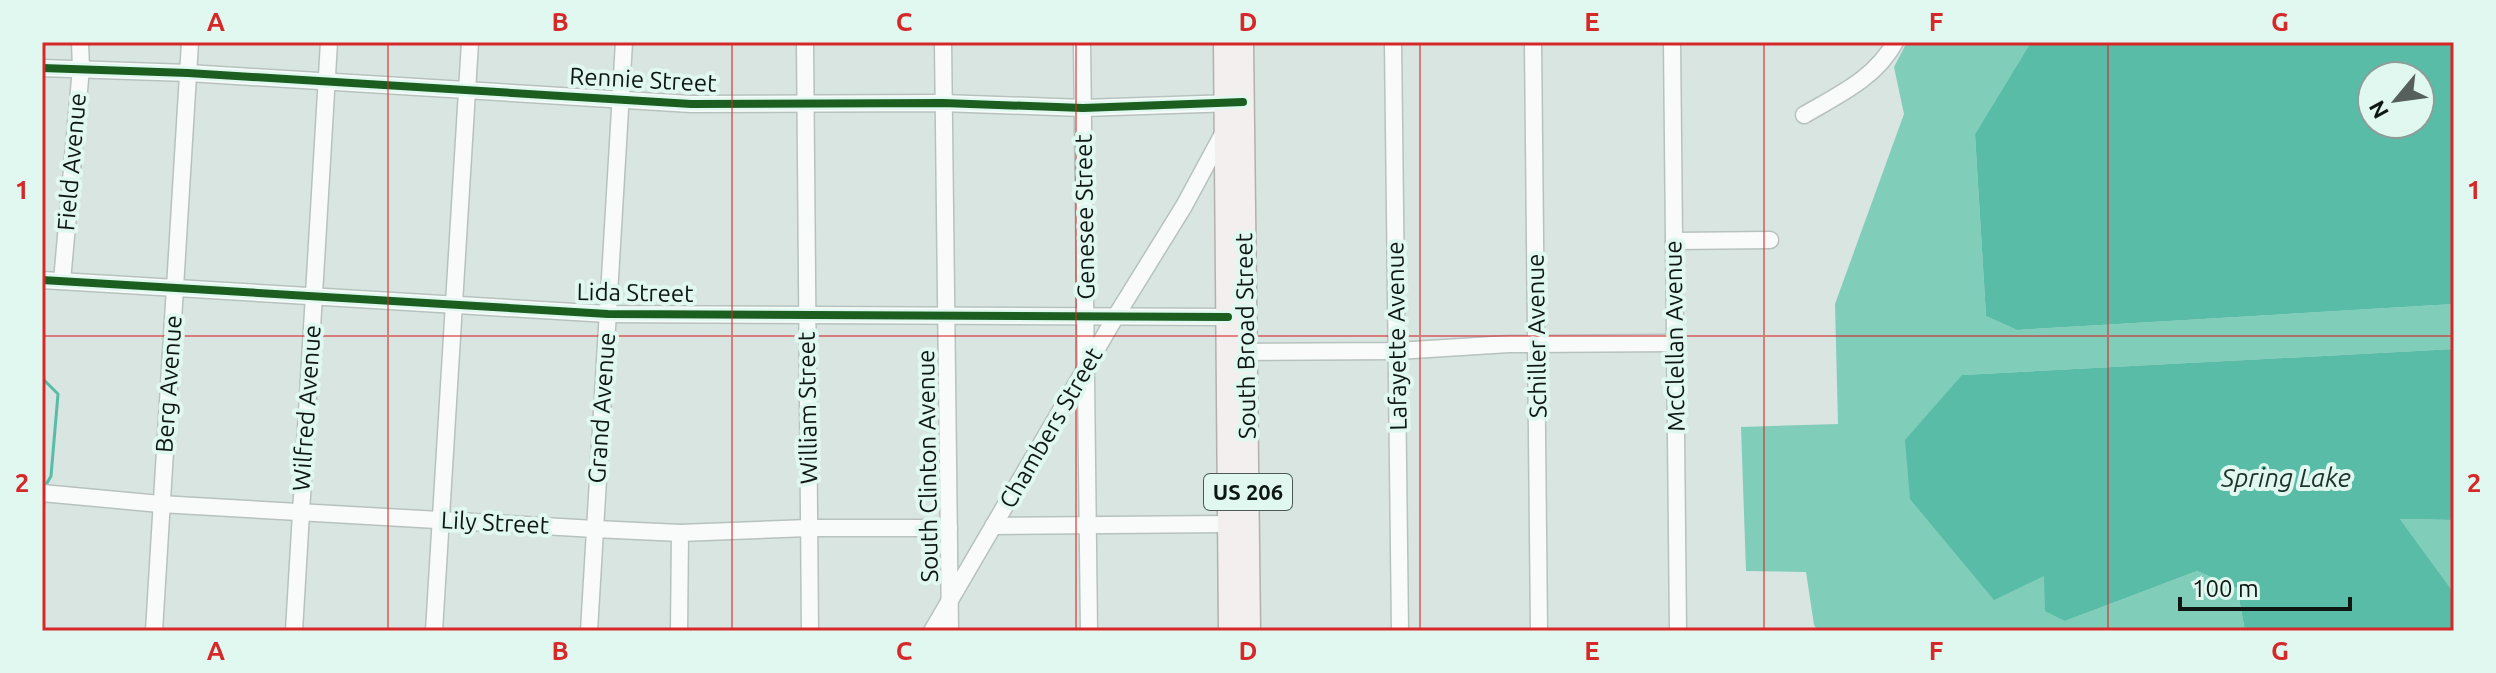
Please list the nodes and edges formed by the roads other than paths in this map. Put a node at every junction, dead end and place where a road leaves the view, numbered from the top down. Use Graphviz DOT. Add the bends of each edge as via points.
graph roads {
  1 [pos="80,42"];
  2 [pos="190,42"];
  3 [pos="329,42"];
  4 [pos="470,42"];
  5 [pos="624,42"];
  6 [pos="805,42"];
  7 [pos="943,42"];
  8 [pos="1082,42"];
  9 [pos="1225,42"];
  10 [pos="1242,42"];
  11 [pos="1393,42"];
  12 [pos="1533,42"];
  13 [pos="1672,42"];
  14 [pos="1895,42"];
  15 [pos="42,68"];
  16 [pos="81,68"];
  17 [pos="1234,69"];
  18 [pos="188,73"];
  19 [pos="327,81"];
  20 [pos="467,90"];
  21 [pos="621,100"];
  22 [pos="943,103"];
  23 [pos="1234,103"];
  24 [pos="805,104"];
  25 [pos="1083,108"];
  26 [pos="1804,115"];
  27 [pos="1225,130"];
  28 [pos="1770,240"];
  29 [pos="1674,241"];
  30 [pos="42,280"];
  31 [pos="62,281"];
  32 [pos="176,288"];
  33 [pos="314,296"];
  34 [pos="454,305"];
  35 [pos="608,314"];
  36 [pos="807,315"];
  37 [pos="946,316"];
  38 [pos="1086,316"];
  39 [pos="1116,316"];
  40 [pos="1228,317"];
  41 [pos="1675,343"];
  42 [pos="1537,344"];
  43 [pos="1397,351"];
  44 [pos="1237,352"];
  45 [pos="1086,367"];
  46 [pos="42,493"];
  47 [pos="160,504"];
  48 [pos="301,513"];
  49 [pos="441,520"];
  50 [pos="1228,524"];
  51 [pos="1088,525"];
  52 [pos="993,526"];
  53 [pos="809,528"];
  54 [pos="949,528"];
  55 [pos="595,529"];
  56 [pos="680,533"];
  57 [pos="950,601"];
  58 [pos="154,631"];
  59 [pos="294,631"];
  60 [pos="434,631"];
  61 [pos="589,631"];
  62 [pos="679,631"];
  63 [pos="810,631"];
  64 [pos="932,631"];
  65 [pos="950,631"];
  66 [pos="1089,631"];
  67 [pos="1230,631"];
  68 [pos="1249,631"];
  69 [pos="1400,631"];
  70 [pos="1539,631"];
  71 [pos="1678,631"];
  1 -- 16 [label="street, Field Avenue"];
  2 -- 18 [label="street, Berg Avenue"];
  3 -- 19 [label="street, Wilfred Avenue"];
  4 -- 20 [label="street"];
  5 -- 21 [label="street, Grand Avenue"];
  6 -- 24 [label="street, William Street"];
  7 -- 22 [label="street, South Clinton Avenue"];
  8 -- 25 [label="street, Genesee Street"];
  9 -- 17 [label="main road, South Broad Street / US 206"];
  10 -- 17 [label="main road, South Broad Street / US 206"];
  11 -- 43 [label="street, Lafayette Avenue"];
  12 -- 42 [label="street, Schiller Avenue"];
  13 -- 29 [label="street, McClellan Avenue"];
  14 -- 26 [label="street" via="1866,78"];
  15 -- 16 [label="street, Rennie Street"];
  16 -- 18 [label="street, Rennie Street"];
  16 -- 31 [label="street, Field Avenue"];
  17 -- 23 [label="main road, South Broad Street / US 206"];
  18 -- 19 [label="street, Rennie Street"];
  18 -- 32 [label="street, Berg Avenue"];
  19 -- 20 [label="street, Rennie Street"];
  19 -- 33 [label="street, Wilfred Avenue"];
  20 -- 21 [label="street, Rennie Street"];
  20 -- 34 [label="street"];
  21 -- 24 [label="street, Rennie Street"];
  21 -- 35 [label="street, Grand Avenue"];
  22 -- 24 [label="street, Rennie Street"];
  22 -- 25 [label="street, Rennie Street"];
  22 -- 37 [label="street, South Clinton Avenue"];
  23 -- 25 [label="street, Rennie Street"];
  23 -- 27 [label="main road, South Broad Street / US 206"];
  23 -- 44 [label="main road, South Broad Street / US 206"];
  24 -- 36 [label="street, William Street"];
  25 -- 38 [label="street, Genesee Street"];
  27 -- 39 [label="street, Chambers Street"];
  27 -- 40 [label="main road, South Broad Street / US 206"];
  28 -- 29 [label="street"];
  29 -- 41 [label="street, McClellan Avenue"];
  30 -- 31 [label="street, Lida Street"];
  31 -- 32 [label="street, Lida Street"];
  32 -- 33 [label="street, Lida Street"];
  32 -- 47 [label="street, Berg Avenue"];
  33 -- 34 [label="street, Lida Street"];
  33 -- 48 [label="street, Wilfred Avenue"];
  34 -- 35 [label="street, Lida Street"];
  34 -- 49 [label="street"];
  35 -- 36 [label="street, Lida Street"];
  35 -- 55 [label="street, Grand Avenue"];
  36 -- 37 [label="street, Lida Street"];
  36 -- 53 [label="street, William Street"];
  37 -- 38 [label="street, Lida Street"];
  37 -- 54 [label="street, South Clinton Avenue"];
  38 -- 39 [label="street, Lida Street"];
  38 -- 45 [label="street, Genesee Street"];
  39 -- 40 [label="street, Lida Street"];
  39 -- 45 [label="street, Chambers Street"];
  40 -- 44 [label="main road, South Broad Street / US 206"];
  41 -- 42 [label="street"];
  41 -- 71 [label="street, McClellan Avenue"];
  42 -- 43 [label="street"];
  42 -- 70 [label="street, Schiller Avenue"];
  43 -- 44 [label="street"];
  43 -- 69 [label="street, Lafayette Avenue"];
  44 -- 50 [label="main road, South Broad Street / US 206"];
  44 -- 68 [label="main road, South Broad Street / US 206"];
  45 -- 51 [label="street, Genesee Street"];
  45 -- 52 [label="street, Chambers Street"];
  46 -- 47 [label="street, Lily Street"];
  47 -- 48 [label="street, Lily Street"];
  47 -- 58 [label="street, Berg Avenue"];
  48 -- 49 [label="street, Lily Street"];
  48 -- 59 [label="street, Wilfred Avenue"];
  49 -- 55 [label="street, Lily Street"];
  49 -- 60 [label="street"];
  50 -- 51 [label="street"];
  50 -- 67 [label="main road, South Broad Street / US 206"];
  51 -- 52 [label="street"];
  51 -- 66 [label="street, Genesee Street"];
  52 -- 57 [label="street, Chambers Street"];
  53 -- 54 [label="street, Lily Street"];
  53 -- 56 [label="street, Lily Street"];
  53 -- 63 [label="street, William Street"];
  54 -- 57 [label="street, South Clinton Avenue"];
  55 -- 56 [label="street, Lily Street"];
  55 -- 61 [label="street, Grand Avenue"];
  56 -- 62 [label="street"];
  57 -- 64 [label="street, Chambers Street"];
  57 -- 65 [label="street, South Clinton Avenue"];
}
